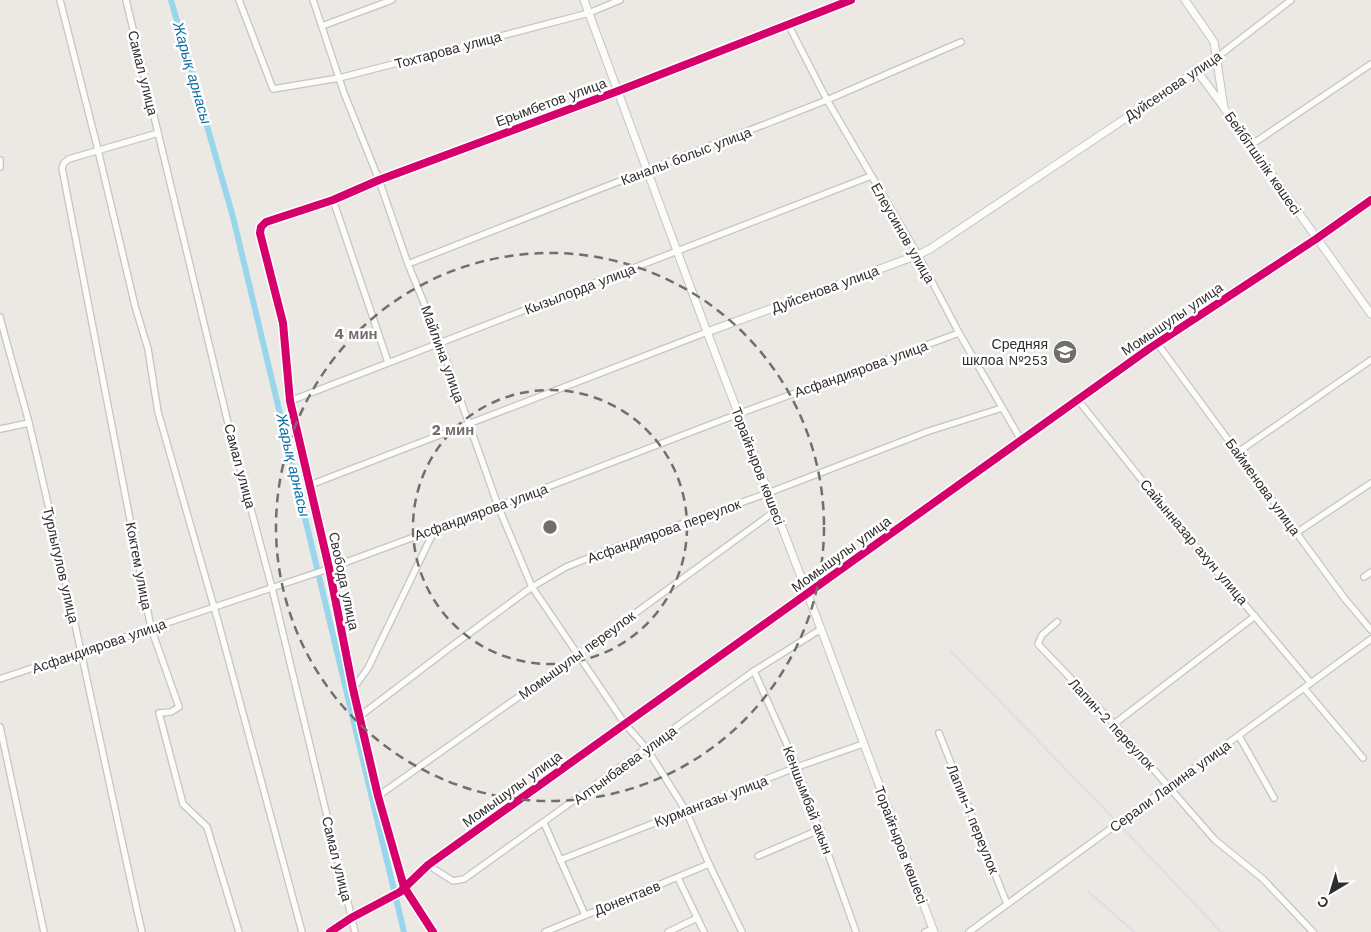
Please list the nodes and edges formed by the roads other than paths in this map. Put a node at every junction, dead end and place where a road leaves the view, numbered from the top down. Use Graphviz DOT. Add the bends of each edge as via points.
graph roads {
  1 [pos="60,0"];
  2 [pos="126,0"];
  3 [pos="239,0"];
  4 [pos="313,0"];
  5 [pos="392,0"];
  6 [pos="584,0"];
  7 [pos="620,0"];
  8 [pos="851,0"];
  9 [pos="1185,0"];
  10 [pos="1291,0"];
  11 [pos="589,13"];
  12 [pos="788,24"];
  13 [pos="322,26"];
  14 [pos="961,42"];
  15 [pos="1216,58"];
  16 [pos="1371,64"];
  17 [pos="1197,70"];
  18 [pos="339,78"];
  19 [pos="618,91"];
  20 [pos="827,100"];
  21 [pos="1224,108"];
  22 [pos="158,133"];
  23 [pos="1251,145"];
  24 [pos="98,150"];
  25 [pos="0,160"];
  26 [pos="0,167"];
  27 [pos="647,171"];
  28 [pos="871,176"];
  29 [pos="378,180"];
  30 [pos="333,200"];
  31 [pos="1371,200"];
  32 [pos="261,226"];
  33 [pos="1316,239"];
  34 [pos="677,252"];
  35 [pos="918,255"];
  36 [pos="408,264"];
  37 [pos="1371,314"];
  38 [pos="0,317"];
  39 [pos="707,332"];
  40 [pos="959,334"];
  41 [pos="440,342"];
  42 [pos="1158,343"];
  43 [pos="1371,360"];
  44 [pos="388,362"];
  45 [pos="1078,400"];
  46 [pos="290,401"];
  47 [pos="1002,408"];
  48 [pos="738,414"];
  49 [pos="28,423"];
  50 [pos="468,424"];
  51 [pos="0,429"];
  52 [pos="1021,440"];
  53 [pos="1238,452"];
  54 [pos="1371,483"];
  55 [pos="310,485"];
  56 [pos="768,493"];
  57 [pos="498,506"];
  58 [pos="775,511"];
  59 [pos="435,529"];
  60 [pos="1296,533"];
  61 [pos="328,568"];
  62 [pos="1371,572"];
  63 [pos="1364,577"];
  64 [pos="272,588"];
  65 [pos="532,588"];
  66 [pos="806,594"];
  67 [pos="213,607"];
  68 [pos="1255,616"];
  69 [pos="1057,622"];
  70 [pos="152,628"];
  71 [pos="821,629"];
  72 [pos="1371,630"];
  73 [pos="1371,639"];
  74 [pos="80,652"];
  75 [pos="578,655"];
  76 [pos="754,671"];
  77 [pos="0,679"];
  78 [pos="1311,683"];
  79 [pos="1304,688"];
  80 [pos="353,690"];
  81 [pos="360,716"];
  82 [pos="625,724"];
  83 [pos="1114,724"];
  84 [pos="0,727"];
  85 [pos="939,733"];
  86 [pos="1239,736"];
  87 [pos="863,744"];
  88 [pos="647,749"];
  89 [pos="1364,758"];
  90 [pos="797,767"];
  91 [pos="1170,787"];
  92 [pos="378,796"];
  93 [pos="1274,798"];
  94 [pos="686,811"];
  95 [pos="544,823"];
  96 [pos="821,829"];
  97 [pos="758,856"];
  98 [pos="560,860"];
  99 [pos="428,864"];
  100 [pos="709,864"];
  101 [pos="678,878"];
  102 [pos="402,889"];
  103 [pos="1007,904"];
  104 [pos="585,915"];
  105 [pos="351,918"];
  106 [pos="697,918"];
  107 [pos="934,930"];
  108 [pos="44,932"];
  109 [pos="142,932"];
  110 [pos="239,932"];
  111 [pos="302,932"];
  112 [pos="330,932"];
  113 [pos="355,932"];
  114 [pos="433,932"];
  115 [pos="545,932"];
  116 [pos="668,932"];
  117 [pos="704,932"];
  118 [pos="742,932"];
  119 [pos="856,932"];
  120 [pos="925,932"];
  121 [pos="969,932"];
  122 [pos="1313,932"];
  1 -- 24 [label="street"];
  2 -- 22 [label="street, Самал улица"];
  3 -- 18 [label="street, Тохтарова улица" via="273,89"];
  4 -- 13 [label="street, Майлина улица"];
  5 -- 13 [label="street"];
  6 -- 11 [label="street, Торайғыров көшесі"];
  7 -- 11 [label="street, Тохтарова улица"];
  8 -- 12 [label="street, Ерымбетов улица"];
  9 -- 15 [label="street, Бейбітшілік көшесі" via="1214,42"];
  10 -- 15 [label="street, Дуйсенова улица"];
  11 -- 18 [label="street, Тохтарова улица"];
  11 -- 19 [label="street, Торайғыров көшесі"];
  12 -- 19 [label="street, Ерымбетов улица"];
  12 -- 20 [label="street, Елеусинов улица"];
  13 -- 18 [label="street, Майлина улица"];
  14 -- 20 [label="street, Каналы болыс улица"];
  15 -- 17 [label="street, Дуйсенова улица"];
  15 -- 21 [label="street, Бейбітшілік көшесі"];
  16 -- 23 [label="street"];
  17 -- 21 [label="street"];
  17 -- 35 [label="street, Дуйсенова улица"];
  18 -- 29 [label="street, Майлина улица"];
  19 -- 27 [label="street, Торайғыров көшесі"];
  19 -- 29 [label="street, Ерымбетов улица"];
  20 -- 27 [label="street, Каналы болыс улица"];
  20 -- 28 [label="street, Елеусинов улица"];
  21 -- 23 [label="street, Бейбітшілік көшесі"];
  22 -- 24 [label="street"];
  22 -- 64 [label="street, Самал улица" via="228,423"];
  23 -- 33 [label="street, Бейбітшілік көшесі"];
  24 -- 67 [label="street" via="148,349 158,412"];
  24 -- 70 [label="street, Коктем улица" via="69,159 62,168"];
  25 -- 26 [label="street"];
  27 -- 34 [label="street, Торайғыров көшесі"];
  27 -- 36 [label="street, Каналы болыс улица"];
  28 -- 34 [label="street, Кызылорда улица"];
  28 -- 35 [label="street, Елеусинов улица"];
  29 -- 30 [label="street, Ерымбетов улица"];
  29 -- 36 [label="street, Майлина улица"];
  30 -- 32 [label="street, Ерымбетов улица"];
  30 -- 44 [label="street"];
  31 -- 33 [label="street, Момышулы улица"];
  32 -- 46 [label="street, Свобода улица" via="260,233 283,323"];
  33 -- 37 [label="street, Бейбітшілік көшесі"];
  33 -- 42 [label="street, Момышулы улица"];
  34 -- 39 [label="street, Торайғыров көшесі"];
  34 -- 41 [label="street, Кызылорда улица"];
  35 -- 39 [label="street, Дуйсенова улица"];
  35 -- 40 [label="street, Елеусинов улица"];
  36 -- 41 [label="street, Майлина улица"];
  38 -- 49 [label="street, Турлыгулов улица"];
  39 -- 48 [label="street, Торайғыров көшесі"];
  39 -- 50 [label="street, Дуйсенова улица"];
  40 -- 47 [label="street, Елеусинов улица"];
  40 -- 48 [label="street, Асфандиярова улица"];
  41 -- 44 [label="street, Кызылорда улица"];
  41 -- 50 [label="street, Майлина улица"];
  42 -- 45 [label="street, Момышулы улица"];
  42 -- 53 [label="street, Байменова улица"];
  43 -- 53 [label="street"];
  44 -- 46 [label="street, Кызылорда улица"];
  45 -- 52 [label="street, Момышулы улица"];
  45 -- 68 [label="street, Сайынназар ахун улица"];
  46 -- 55 [label="street, Свобода улица"];
  47 -- 52 [label="street, Елеусинов улица"];
  47 -- 56 [label="street, Асфандиярова переулок" via="929,431"];
  48 -- 56 [label="street, Торайғыров көшесі"];
  48 -- 57 [label="street, Асфандиярова улица"];
  49 -- 51 [label="street"];
  49 -- 74 [label="street, Турлыгулов улица"];
  50 -- 55 [label="street, Дуйсенова улица"];
  50 -- 57 [label="street, Майлина улица"];
  52 -- 66 [label="street, Момышулы улица"];
  53 -- 60 [label="street, Байменова улица"];
  54 -- 60 [label="street"];
  55 -- 61 [label="street, Свобода улица"];
  56 -- 58 [label="street, Торайғыров көшесі"];
  56 -- 65 [label="street, Асфандиярова переулок" via="610,549 566,567"];
  57 -- 59 [label="street, Асфандиярова улица"];
  57 -- 65 [label="street, Майлина улица"];
  58 -- 66 [label="street, Торайғыров көшесі"];
  58 -- 75 [label="street, Момышулы переулок"];
  59 -- 61 [label="street, Асфандиярова улица"];
  59 -- 80 [label="street" via="368,668"];
  60 -- 72 [label="street, Байменова улица"];
  61 -- 64 [label="street, Асфандиярова улица"];
  61 -- 80 [label="street, Свобода улица"];
  62 -- 63 [label="street"];
  64 -- 67 [label="street, Асфандиярова улица"];
  64 -- 105 [label="street, Самал улица"];
  65 -- 75 [label="street, Майлина улица"];
  65 -- 81 [label="street, Асфандиярова переулок"];
  66 -- 71 [label="street, Торайғыров көшесі"];
  66 -- 82 [label="street, Момышулы улица"];
  67 -- 70 [label="street, Асфандиярова улица"];
  67 -- 111 [label="street"];
  68 -- 78 [label="street, Сайынназар ахун улица"];
  68 -- 83 [label="street"];
  69 -- 83 [label="street, Лапин-2 переулок" via="1042,635 1038,644"];
  70 -- 74 [label="street, Асфандиярова улица"];
  70 -- 110 [label="street, Коктем улица" via="180,707 159,713 183,804 207,827"];
  71 -- 76 [label="street, Алтынбаева улица"];
  71 -- 87 [label="street, Торайғыров көшесі"];
  73 -- 78 [label="street, Серали Лапина улица"];
  74 -- 77 [label="street, Асфандиярова улица"];
  74 -- 109 [label="street, Турлыгулов улица"];
  75 -- 82 [label="street, Майлина улица"];
  75 -- 92 [label="street, Момышулы переулок"];
  76 -- 88 [label="street, Алтынбаева улица"];
  76 -- 90 [label="street, Кеншымбай акын"];
  78 -- 79 [label="street, Серали Лапина улица"];
  79 -- 86 [label="street, Серали Лапина улица"];
  79 -- 89 [label="street"];
  80 -- 81 [label="street, Свобода улица"];
  81 -- 92 [label="street, Свобода улица"];
  82 -- 88 [label="street, Майлина улица"];
  82 -- 99 [label="street, Момышулы улица"];
  83 -- 91 [label="street, Лапин-2 переулок"];
  84 -- 108 [label="street"];
  85 -- 103 [label="street, Лапин-1 переулок"];
  86 -- 91 [label="street, Серали Лапина улица"];
  86 -- 93 [label="street"];
  87 -- 90 [label="street, Курмангазы улица"];
  87 -- 107 [label="street, Торайғыров көшесі"];
  88 -- 94 [label="street, Майлина улица"];
  88 -- 95 [label="street, Алтынбаева улица"];
  90 -- 94 [label="street, Курмангазы улица"];
  90 -- 96 [label="street, Кеншымбай акын"];
  91 -- 103 [label="street, Серали Лапина улица"];
  91 -- 122 [label="street, Лапин-2 переулок" via="1215,840 1263,879"];
  92 -- 102 [label="street, Свобода улица"];
  94 -- 98 [label="street, Курмангазы улица"];
  94 -- 100 [label="street, Майлина улица"];
  95 -- 98 [label="street"];
  95 -- 99 [label="street, Алтынбаева улица" via="464,880 453,881"];
  96 -- 97 [label="street"];
  96 -- 119 [label="street, Кеншымбай акын"];
  98 -- 104 [label="street"];
  99 -- 102 [label="street, Момышулы улица"];
  100 -- 101 [label="street, Донентаев"];
  100 -- 118 [label="street, Майлина улица"];
  101 -- 104 [label="street, Донентаев"];
  101 -- 106 [label="street"];
  102 -- 105 [label="street, Момышулы улица"];
  102 -- 114 [label="street, Свобода улица"];
  103 -- 121 [label="street, Серали Лапина улица"];
  104 -- 115 [label="street, Донентаев"];
  105 -- 112 [label="street, Момышулы улица"];
  105 -- 113 [label="street, Самал улица"];
  106 -- 116 [label="street"];
  106 -- 117 [label="street"];
  107 -- 120 [label="street"];
}
